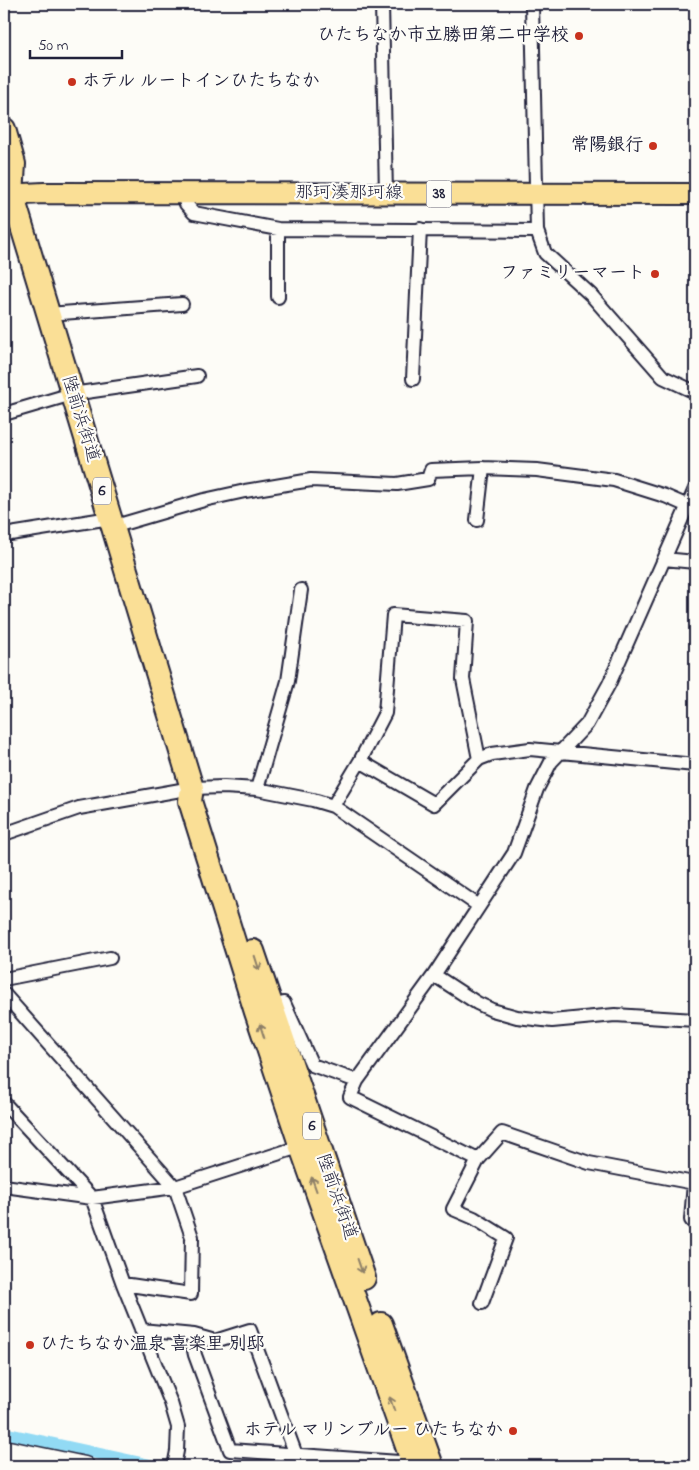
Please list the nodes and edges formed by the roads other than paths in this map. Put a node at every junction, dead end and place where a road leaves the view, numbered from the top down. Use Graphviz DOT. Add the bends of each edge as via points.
graph roads {
  1 [pos="382,4"];
  2 [pos="532,4"];
  3 [pos="4,129"];
  4 [pos="7,190"];
  5 [pos="183,194"];
  6 [pos="386,194"];
  7 [pos="537,194"];
  8 [pos="695,194"];
  9 [pos="278,229"];
  10 [pos="420,229"];
  11 [pos="537,231"];
  12 [pos="278,297"];
  13 [pos="182,304"];
  14 [pos="48,314"];
  15 [pos="197,376"];
  16 [pos="413,379"];
  17 [pos="695,392"];
  18 [pos="72,394"];
  19 [pos="4,414"];
  20 [pos="483,468"];
  21 [pos="695,490"];
  22 [pos="688,506"];
  23 [pos="477,520"];
  24 [pos="111,522"];
  25 [pos="4,535"];
  26 [pos="664,559"];
  27 [pos="695,562"];
  28 [pos="300,590"];
  29 [pos="560,751"];
  30 [pos="479,759"];
  31 [pos="360,761"];
  32 [pos="695,765"];
  33 [pos="192,788"];
  34 [pos="257,790"];
  35 [pos="333,806"];
  36 [pos="4,834"];
  37 [pos="479,906"];
  38 [pos="110,958"];
  39 [pos="434,975"];
  40 [pos="4,979"];
  41 [pos="4,994"];
  42 [pos="271,1007"];
  43 [pos="695,1020"];
  44 [pos="357,1081"];
  45 [pos="4,1103"];
  46 [pos="309,1144"];
  47 [pos="478,1160"];
  48 [pos="4,1186"];
  49 [pos="175,1187"];
  50 [pos="92,1198"];
  51 [pos="695,1224"];
  52 [pos="123,1284"];
  53 [pos="482,1303"];
  54 [pos="141,1330"];
  55 [pos="194,1335"];
  56 [pos="4,1449"];
  57 [pos="296,1455"];
  58 [pos="419,1465"];
  59 [pos="85,1466"];
  60 [pos="174,1466"];
  1 -- 6 [label="street"];
  2 -- 7 [label="street"];
  3 -- 4 [label="highway, 陸前浜街道 / 6" via="14,164"];
  4 -- 5 [label="main road, 那珂湊那珂線 / 38"];
  4 -- 14 [label="highway, 陸前浜街道 / 6"];
  5 -- 6 [label="main road, 那珂湊那珂線 / 38"];
  5 -- 9 [label="street" via="194,213"];
  6 -- 7 [label="main road, 那珂湊那珂線 / 38"];
  7 -- 8 [label="main road, 那珂湊那珂線 / 38"];
  7 -- 11 [label="street"];
  9 -- 10 [label="street"];
  9 -- 12 [label="street"];
  10 -- 11 [label="street"];
  10 -- 16 [label="street"];
  11 -- 17 [label="street" via="545,253 591,295 663,377"];
  13 -- 14 [label="street"];
  14 -- 18 [label="highway, 陸前浜街道 / 6"];
  15 -- 18 [label="street"];
  18 -- 19 [label="street"];
  18 -- 24 [label="highway, 陸前浜街道 / 6"];
  20 -- 22 [label="street" via="537,470 614,480"];
  20 -- 23 [label="street"];
  20 -- 24 [label="street" via="432,470 428,479 397,484 312,480 204,500"];
  21 -- 22 [label="street"];
  22 -- 26 [label="street"];
  24 -- 25 [label="street"];
  24 -- 33 [label="highway, 陸前浜街道 / 6"];
  26 -- 27 [label="street"];
  26 -- 29 [label="street" via="587,724"];
  28 -- 34 [label="street" via="288,681"];
  29 -- 30 [label="street" via="530,749"];
  29 -- 32 [label="street"];
  29 -- 37 [label="street" via="537,789 514,853"];
  30 -- 31 [label="street" via="434,804"];
  30 -- 31 [label="street" via="463,680 467,621 392,615 385,713"];
  31 -- 35 [label="street"];
  33 -- 34 [label="street"];
  33 -- 36 [label="street" via="79,808"];
  33 -- 42 [label="highway, 陸前浜街道 / 6, one-way" via="203,797"];
  46 -- 33 [label="highway, 陸前浜街道 / 6, one-way" via="256,1012 190,801"];
  34 -- 35 [label="street"];
  35 -- 37 [label="street"];
  37 -- 39 [label="street"];
  38 -- 40 [label="street"];
  39 -- 43 [label="street" via="477,1003 517,1017 552,1021 615,1015"];
  39 -- 44 [label="street"];
  41 -- 49 [label="street"];
  42 -- 44 [label="street" via="284,1003 312,1065"];
  42 -- 46 [label="highway, 陸前浜街道 / 6"];
  44 -- 47 [label="street" via="350,1097"];
  45 -- 50 [label="street"];
  46 -- 49 [label="street"];
  46 -- 58 [label="highway, 陸前浜街道 / 6"];
  47 -- 51 [label="street" via="502,1133 589,1162 694,1182 691,1220"];
  47 -- 53 [label="street" via="453,1209 506,1238"];
  48 -- 50 [label="street"];
  49 -- 50 [label="street"];
  49 -- 52 [label="street" via="192,1237 191,1294"];
  50 -- 52 [label="street"];
  52 -- 54 [label="street"];
  54 -- 55 [label="street"];
  54 -- 60 [label="street" via="178,1427"];
  55 -- 57 [label="street" via="195,1355 230,1450"];
  55 -- 57 [label="street" via="215,1340 250,1330"];
  56 -- 59 [label="street"];
  57 -- 58 [label="street"];
}
